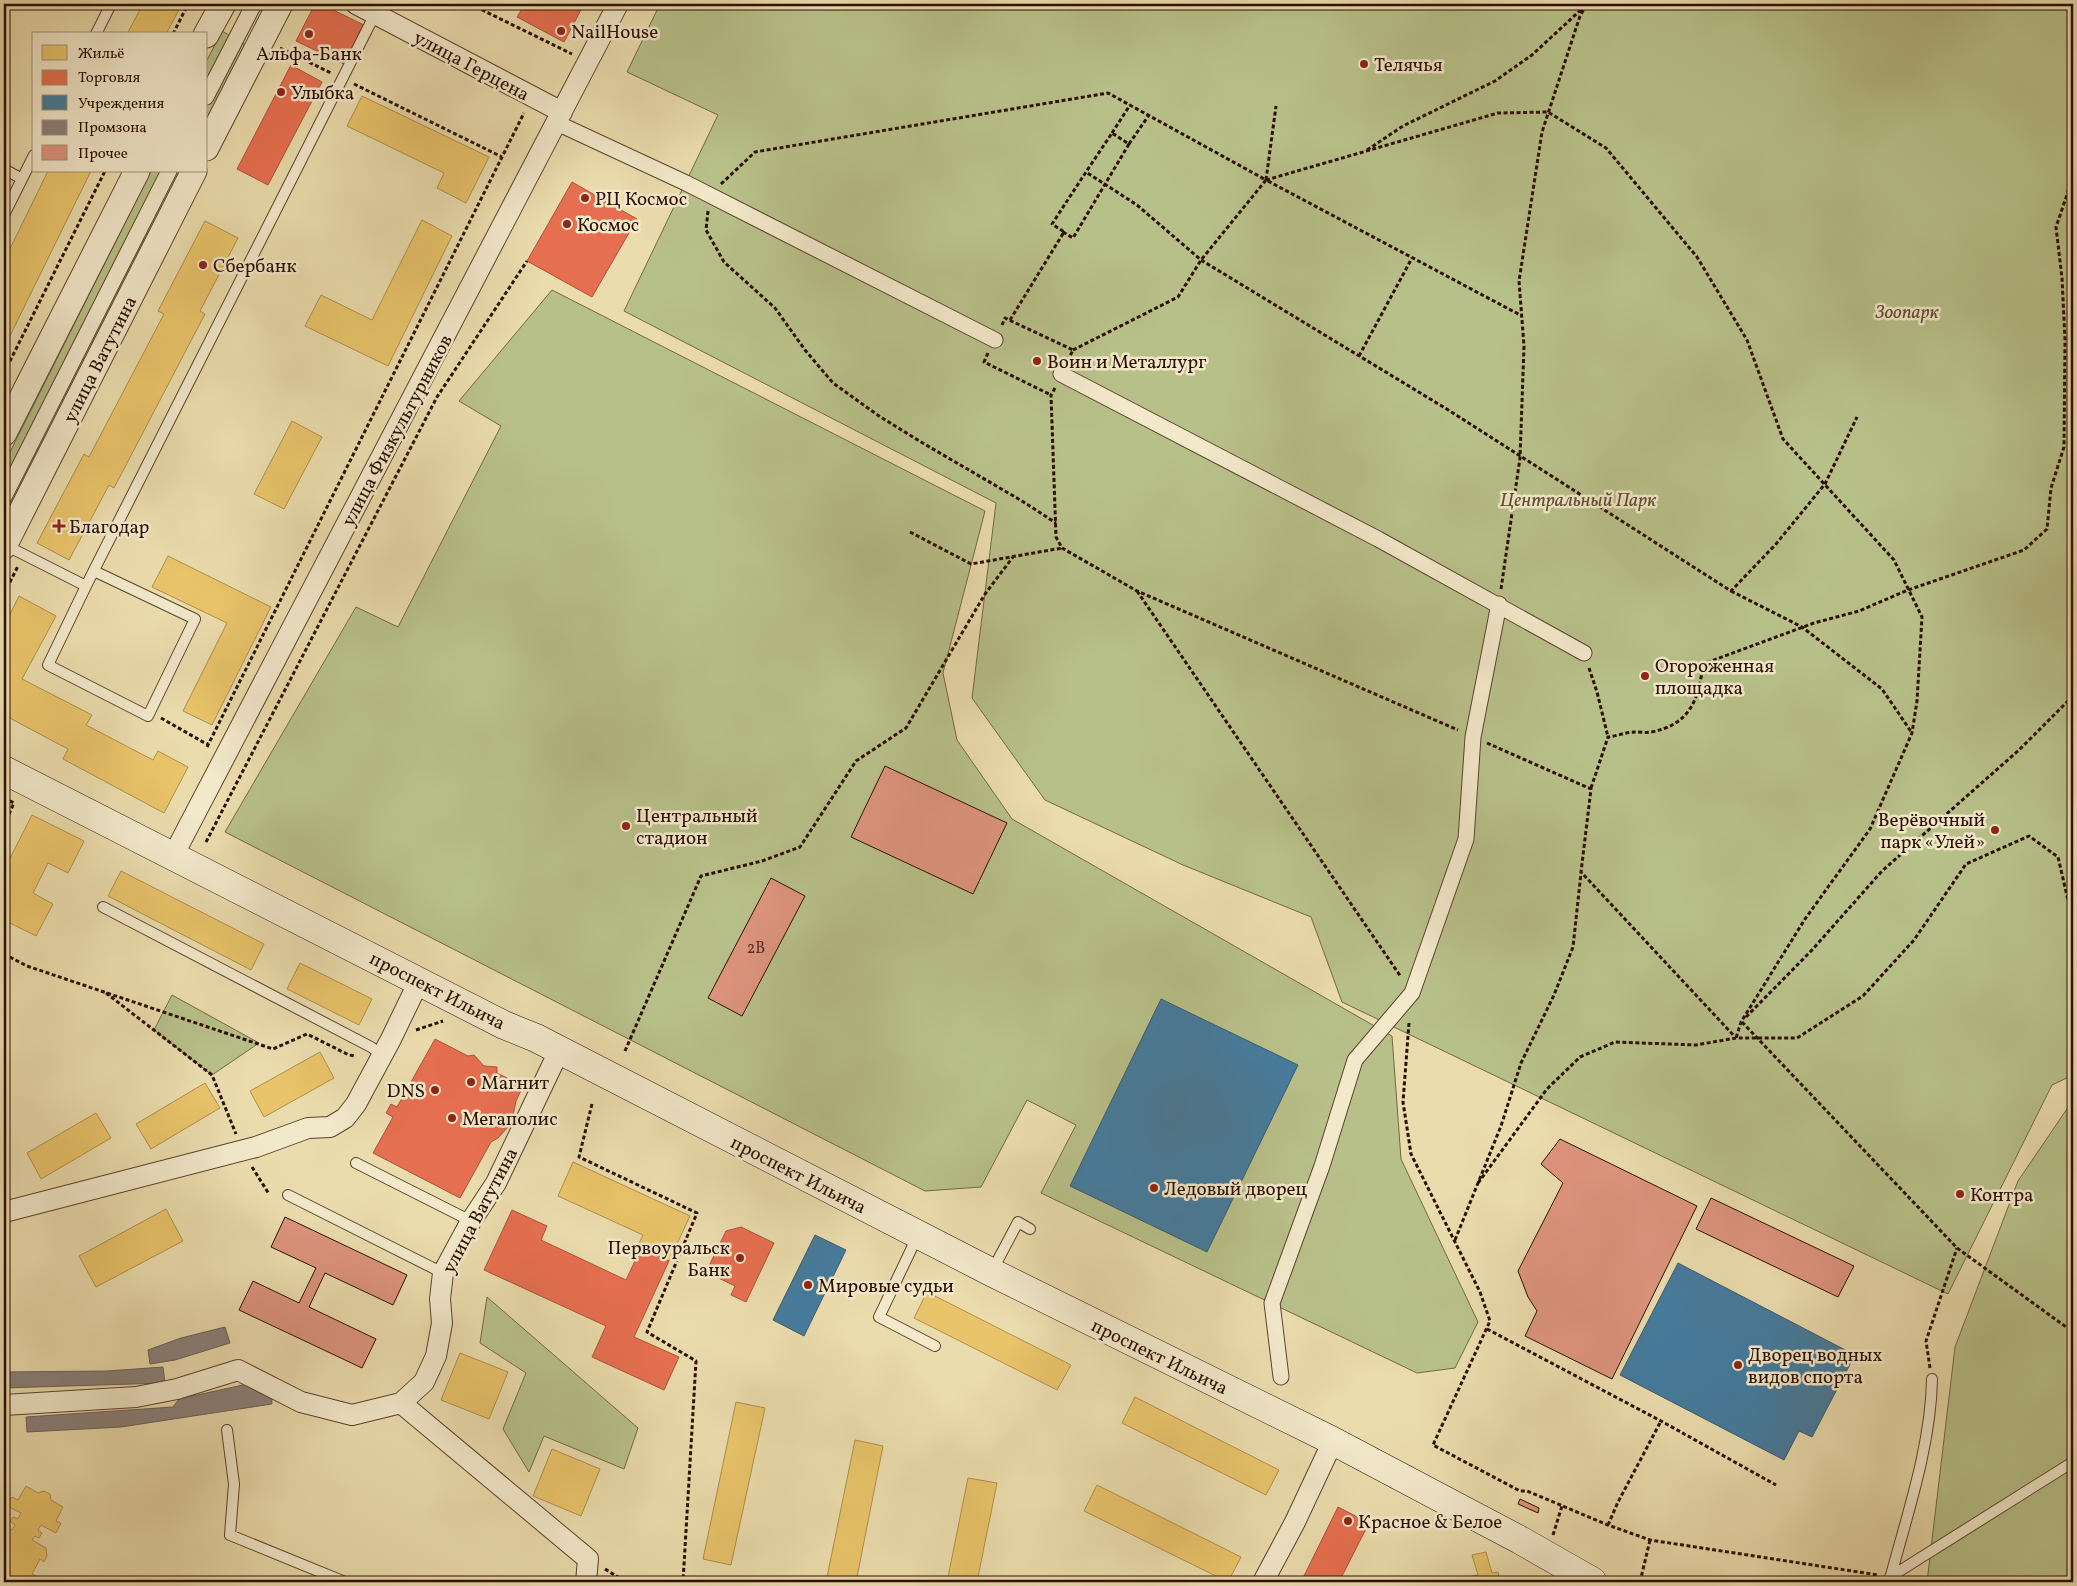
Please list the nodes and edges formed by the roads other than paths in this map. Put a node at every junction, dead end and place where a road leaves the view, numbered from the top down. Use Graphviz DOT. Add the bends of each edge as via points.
graph roads {
  1 [pos="111,4"];
  2 [pos="223,4"];
  3 [pos="254,4"];
  4 [pos="280,4"];
  5 [pos="356,4"];
  6 [pos="618,4"];
  7 [pos="375,14"];
  8 [pos="97,32"];
  9 [pos="208,32"];
  10 [pos="208,94"];
  11 [pos="560,117"];
  12 [pos="208,144"];
  13 [pos="32,160"];
  14 [pos="4,169"];
  15 [pos="136,172"];
  16 [pos="168,172"];
  17 [pos="193,172"];
  18 [pos="22,179"];
  19 [pos="4,215"];
  20 [pos="995,340"];
  21 [pos="1061,374"];
  22 [pos="4,433"];
  23 [pos="4,497"];
  24 [pos="4,545"];
  25 [pos="94,570"];
  26 [pos="86,586"];
  27 [pos="1498,604"];
  28 [pos="1584,653"];
  29 [pos="4,770"];
  30 [pos="173,856"];
  31 [pos="103,908"];
  32 [pos="419,981"];
  33 [pos="381,1047"];
  34 [pos="559,1050"];
  35 [pos="356,1163"];
  36 [pos="288,1195"];
  37 [pos="4,1212"];
  38 [pos="471,1221"];
  39 [pos="1030,1229"];
  40 [pos="918,1234"];
  41 [pos="991,1272"];
  42 [pos="443,1273"];
  43 [pos="935,1346"];
  44 [pos="1281,1377"];
  45 [pos="1932,1379"];
  46 [pos="401,1403"];
  47 [pos="4,1405"];
  48 [pos="227,1430"];
  49 [pos="1333,1441"];
  50 [pos="2073,1462"];
  51 [pos="1890,1580"];
  52 [pos="344,1582"];
  53 [pos="586,1582"];
  54 [pos="1263,1582"];
  55 [pos="1594,1582"];
  1 -- 8 [label="lane"];
  2 -- 9 [label="street"];
  3 -- 10 [label="street"];
  4 -- 12 [label="street"];
  5 -- 7 [label="street, улица Герцена"];
  6 -- 11 [label="street, улица Физкультурников"];
  7 -- 11 [label="street, улица Герцена"];
  7 -- 25 [label="lane"];
  11 -- 20 [label="street"];
  11 -- 30 [label="street, улица Физкультурников"];
  13 -- 18 [label="lane"];
  14 -- 18 [label="lane"];
  15 -- 22 [label="street"];
  16 -- 23 [label="street"];
  17 -- 24 [label="street, улица Ватутина"];
  18 -- 19 [label="lane"];
  21 -- 27 [label="street"];
  24 -- 26 [label="lane"];
  25 -- 26 [label="lane"];
  25 -- 26 [label="lane" via="195,618 148,716 48,665"];
  27 -- 28 [label="street"];
  27 -- 44 [label="street" via="1473,737 1466,839 1412,993 1355,1060 1322,1166 1272,1302"];
  29 -- 30 [label="main road, проспект Ильича"];
  30 -- 32 [label="main road, проспект Ильича"];
  31 -- 33 [label="lane"];
  32 -- 33 [label="street"];
  32 -- 34 [label="main road, проспект Ильича"];
  33 -- 37 [label="street" via="356,1104 345,1118 330,1127 308,1128 242,1150"];
  34 -- 38 [label="street, улица Ватутина" via="496,1183"];
  34 -- 40 [label="main road, проспект Ильича"];
  35 -- 38 [label="lane"];
  36 -- 42 [label="lane"];
  38 -- 42 [label="street, улица Ватутина"];
  39 -- 41 [label="lane" via="1018,1222"];
  40 -- 41 [label="main road, проспект Ильича"];
  40 -- 43 [label="lane" via="878,1317"];
  41 -- 49 [label="main road, проспект Ильича"];
  42 -- 46 [label="street, улица Ватутина" via="442,1323 436,1356 424,1382"];
  45 -- 51 [label="lane" via="1932,1410"];
  46 -- 47 [label="street, улица Ватутина" via="352,1415 302,1402 238,1370 177,1389 136,1397"];
  46 -- 53 [label="street" via="588,1559"];
  48 -- 52 [label="lane" via="234,1484 230,1535"];
  49 -- 54 [label="street"];
  49 -- 55 [label="main road, проспект Ильича"];
  50 -- 51 [label="lane"];
}
